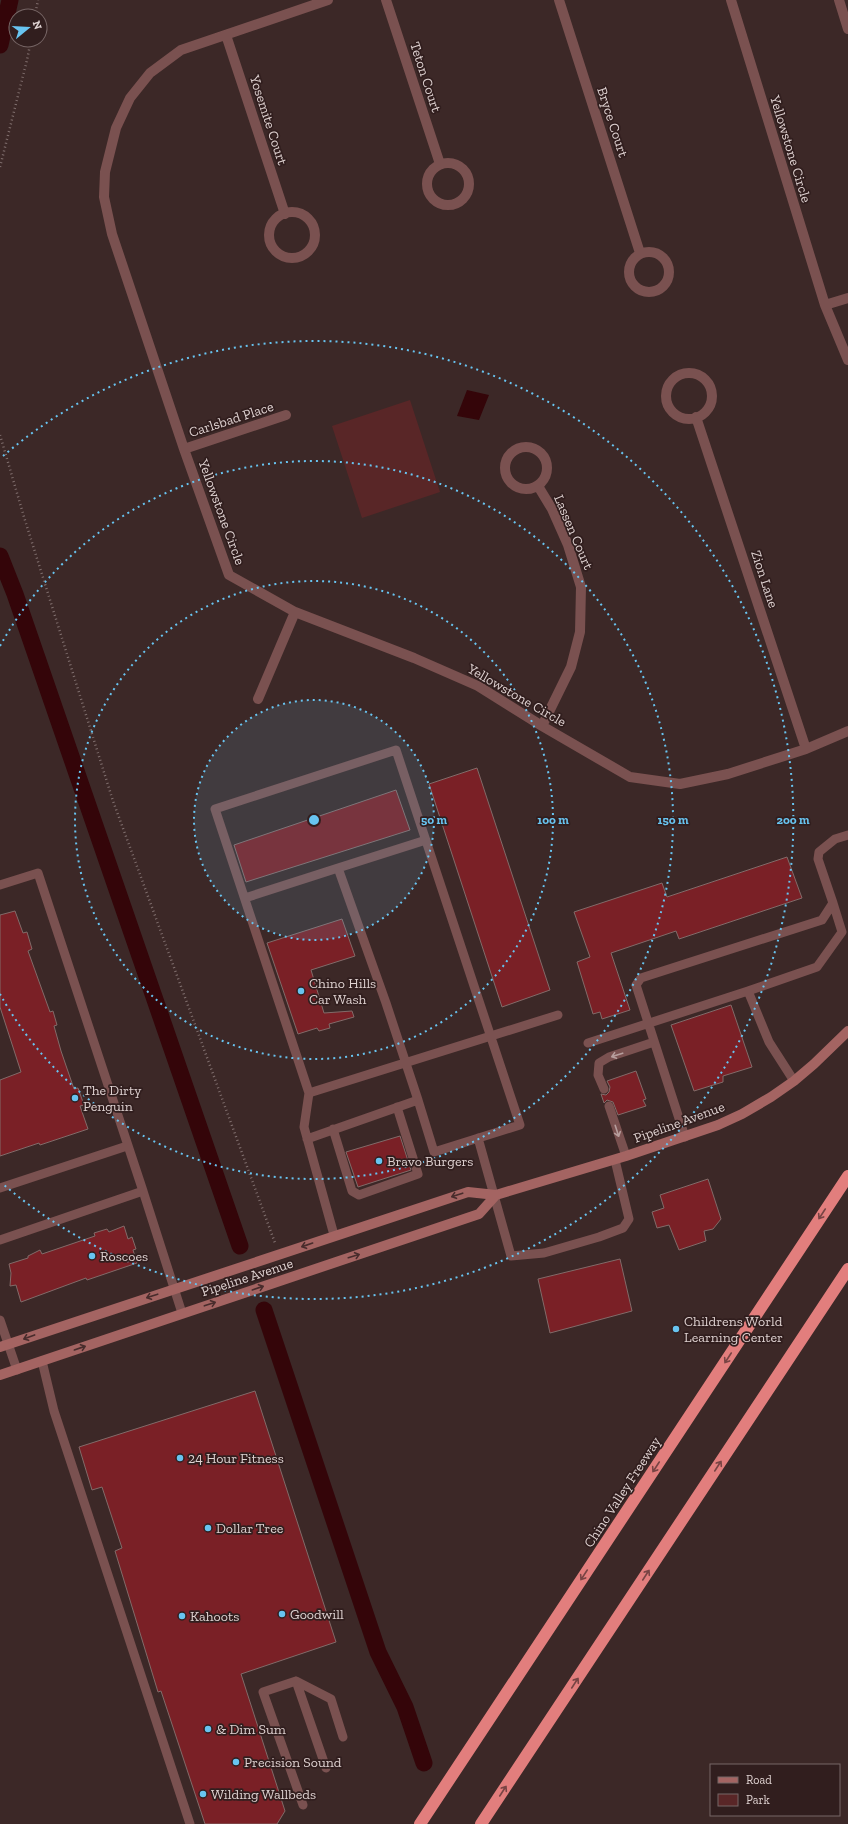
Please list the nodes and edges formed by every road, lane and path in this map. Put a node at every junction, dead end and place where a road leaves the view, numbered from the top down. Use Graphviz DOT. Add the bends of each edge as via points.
graph roads {
  1 [pos="328,0"];
  2 [pos="386,0"];
  3 [pos="559,0"];
  4 [pos="732,0"];
  5 [pos="838,0"];
  6 [pos="848,29"];
  7 [pos="226,35"];
  8 [pos="29,48"];
  9 [pos="440,164"];
  10 [pos="0,167"];
  11 [pos="285,214"];
  12 [pos="640,253"];
  13 [pos="848,298"];
  14 [pos="824,305"];
  15 [pos="848,360"];
  16 [pos="286,415"];
  17 [pos="696,418"];
  18 [pos="0,435"];
  19 [pos="184,449"];
  20 [pos="538,486"];
  21 [pos="295,612"];
  22 [pos="258,699"];
  23 [pos="542,726"];
  24 [pos="848,731"];
  25 [pos="806,749"];
  26 [pos="848,835"];
  27 [pos="426,840"];
  28 [pos="338,868"];
  29 [pos="0,885"];
  30 [pos="244,898"];
  31 [pos="833,903"];
  32 [pos="748,991"];
  33 [pos="558,1015"];
  34 [pos="648,1023"];
  35 [pos="848,1031"];
  36 [pos="491,1037"];
  37 [pos="588,1042"];
  38 [pos="654,1042"];
  39 [pos="406,1063"];
  40 [pos="794,1081"];
  41 [pos="604,1089"];
  42 [pos="309,1093"];
  43 [pos="418,1100"];
  44 [pos="609,1106"];
  45 [pos="396,1107"];
  46 [pos="333,1129"];
  47 [pos="685,1137"];
  48 [pos="307,1138"];
  49 [pos="478,1138"];
  50 [pos="127,1146"];
  51 [pos="626,1156"];
  52 [pos="615,1160"];
  53 [pos="846,1179"];
  54 [pos="0,1188"];
  55 [pos="143,1191"];
  56 [pos="496,1196"];
  57 [pos="334,1236"];
  58 [pos="0,1240"];
  59 [pos="279,1255"];
  60 [pos="848,1269"];
  61 [pos="175,1289"];
  62 [pos="182,1313"];
  63 [pos="0,1320"];
  64 [pos="4,1346"];
  65 [pos="42,1361"];
  66 [pos="16,1370"];
  67 [pos="0,1375"];
  68 [pos="296,1681"];
  69 [pos="343,1737"];
  70 [pos="326,1768"];
  71 [pos="303,1805"];
  72 [pos="190,1824"];
  73 [pos="420,1824"];
  74 [pos="481,1824"];
  1 -- 7 [label="street, Yellowstone Circle"];
  2 -- 9 [label="street, Teton Court"];
  3 -- 12 [label="street, Bryce Court"];
  4 -- 14 [label="street, Yellowstone Circle"];
  5 -- 6 [label="street"];
  7 -- 11 [label="street, Yosemite Court"];
  7 -- 19 [label="street, Yellowstone Circle" via="180,50 150,73 130,98 116,128 105,172 104,197 112,234"];
  8 -- 10 [label="path"];
  9 -- 9 [label="street" via="434,167 427,180 429,194 440,204 454,204 465,197 468,177 460,166 454,163"];
  11 -- 11 [label="street" via="277,218 272,225 270,243 282,256 291,259 300,257 308,253 313,246 314,228 310,220 303,215 294,212"];
  12 -- 12 [label="street" via="631,263 630,276 637,287 649,292 656,291 669,277 668,264 665,258 654,252"];
  13 -- 14 [label="street"];
  14 -- 15 [label="street, Yellowstone Circle"];
  16 -- 19 [label="street, Carlsbad Place"];
  17 -- 17 [label="street" via="710,406 711,388 699,375 682,374 668,385 668,403 672,411 679,416"];
  17 -- 25 [label="street, Zion Lane"];
  18 -- 59 [label="path" via="113,801"];
  19 -- 21 [label="street, Yellowstone Circle" via="229,575"];
  20 -- 20 [label="street, Lassen Court" via="543,481 547,468 543,456 526,446 512,451 504,464 504,471 511,484 524,490"];
  20 -- 23 [label="street, Lassen Court" via="552,508 568,545 581,587 580,632 571,668"];
  21 -- 22 [label="street"];
  21 -- 23 [label="street, Yellowstone Circle" via="478,686"];
  23 -- 25 [label="street, Yellowstone Circle" via="630,777 680,784 728,774"];
  24 -- 25 [label="street, Yellowstone Circle"];
  26 -- 31 [label="lane" via="835,839 819,852 818,859"];
  27 -- 28 [label="lane"];
  27 -- 30 [label="lane" via="396,750 215,809"];
  27 -- 36 [label="lane"];
  28 -- 30 [label="lane"];
  28 -- 39 [label="lane"];
  29 -- 50 [label="lane" via="38,873"];
  30 -- 42 [label="lane"];
  31 -- 32 [label="lane" via="842,932 817,967"];
  31 -- 34 [label="lane" via="822,920 641,978 636,985"];
  32 -- 34 [label="lane"];
  32 -- 40 [label="lane" via="769,1042"];
  33 -- 36 [label="lane"];
  34 -- 37 [label="lane"];
  34 -- 38 [label="lane"];
  35 -- 40 [label="main road, Pipeline Avenue"];
  36 -- 39 [label="lane"];
  36 -- 49 [label="lane" via="520,1125"];
  38 -- 41 [label="lane, one-way" via="609,1057 599,1063 598,1075"];
  38 -- 47 [label="lane"];
  39 -- 42 [label="lane"];
  39 -- 43 [label="lane"];
  40 -- 47 [label="main road, Pipeline Avenue" via="742,1114"];
  42 -- 48 [label="lane" via="304,1127"];
  43 -- 45 [label="lane"];
  43 -- 49 [label="lane" via="434,1152"];
  44 -- 51 [label="lane, one-way"];
  45 -- 46 [label="lane"];
  45 -- 46 [label="lane" via="418,1174 359,1195 352,1191"];
  46 -- 48 [label="lane"];
  47 -- 51 [label="main road, Pipeline Avenue"];
  48 -- 57 [label="lane"];
  49 -- 56 [label="lane"];
  50 -- 54 [label="lane"];
  50 -- 55 [label="lane"];
  51 -- 52 [label="main road, Pipeline Avenue"];
  52 -- 56 [label="main road, Pipeline Avenue"];
  52 -- 56 [label="lane" via="629,1219 623,1228 599,1237 544,1253 511,1256"];
  53 -- 73 [label="highway, Chino Valley Freeway, one-way"];
  55 -- 58 [label="lane"];
  55 -- 61 [label="lane"];
  56 -- 57 [label="main road, Pipeline Avenue, one-way" via="468,1192"];
  62 -- 56 [label="main road, Pipeline Avenue, one-way" via="479,1214"];
  57 -- 59 [label="main road, Pipeline Avenue, one-way"];
  59 -- 61 [label="main road, Pipeline Avenue"];
  74 -- 60 [label="highway, one-way"];
  61 -- 62 [label="lane"];
  61 -- 64 [label="main road, Pipeline Avenue, one-way"];
  65 -- 62 [label="main road, Pipeline Avenue, one-way"];
  63 -- 64 [label="lane"];
  64 -- 66 [label="lane"];
  65 -- 66 [label="main road, Pipeline Avenue"];
  65 -- 72 [label="lane" via="54,1411"];
  66 -- 67 [label="main road, Pipeline Avenue"];
  68 -- 69 [label="lane" via="331,1699"];
  68 -- 70 [label="lane"];
  68 -- 71 [label="lane" via="263,1692"];
}
